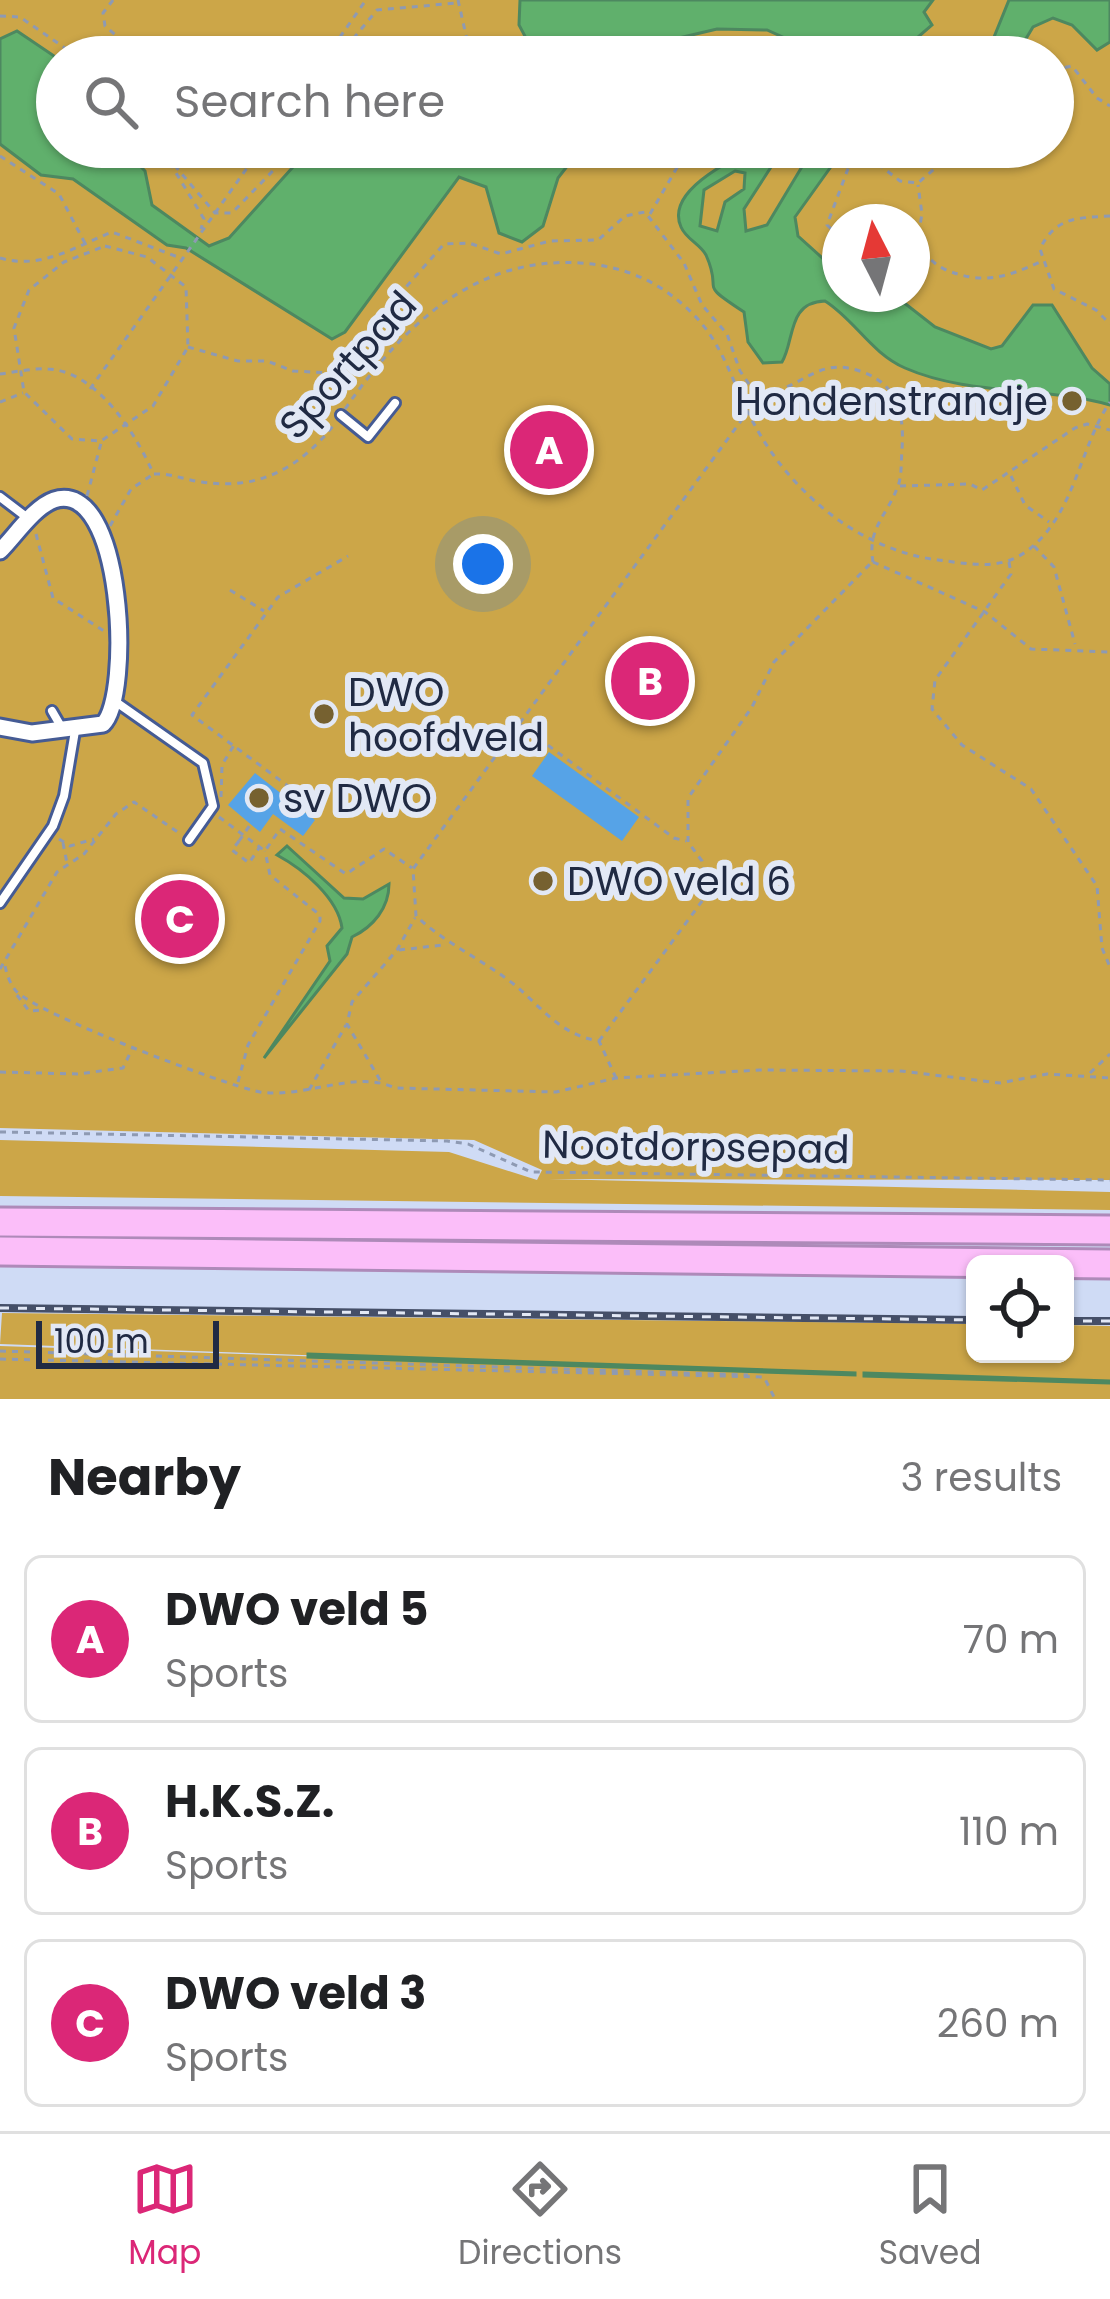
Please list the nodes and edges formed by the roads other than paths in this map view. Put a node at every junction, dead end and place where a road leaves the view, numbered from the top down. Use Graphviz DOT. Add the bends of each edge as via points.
graph roads {
  1 [pos="395,403"];
  2 [pos="341,415"];
  3 [pos="0,497"];
  4 [pos="28,522"];
  5 [pos="0,551"];
  6 [pos="116,702"];
  7 [pos="52,711"];
  8 [pos="0,727"];
  9 [pos="69,730"];
  10 [pos="189,840"];
  11 [pos="0,903"];
  12 [pos="0,1222"];
  13 [pos="1110,1230"];
  14 [pos="0,1251"];
  15 [pos="1110,1264"];
  1 -- 2 [label="lane" via="368,437"];
  3 -- 4 [label="lane"];
  4 -- 5 [label="street"];
  4 -- 6 [label="street" via="49,502 70,498 84,503 104,533 118,640"];
  6 -- 9 [label="street" via="103,724"];
  6 -- 10 [label="lane" via="203,763 210,810"];
  7 -- 9 [label="lane"];
  8 -- 9 [label="street"];
  9 -- 11 [label="lane" via="64,796"];
  12 -- 13 [label="highway"];
  14 -- 15 [label="highway"];
}
